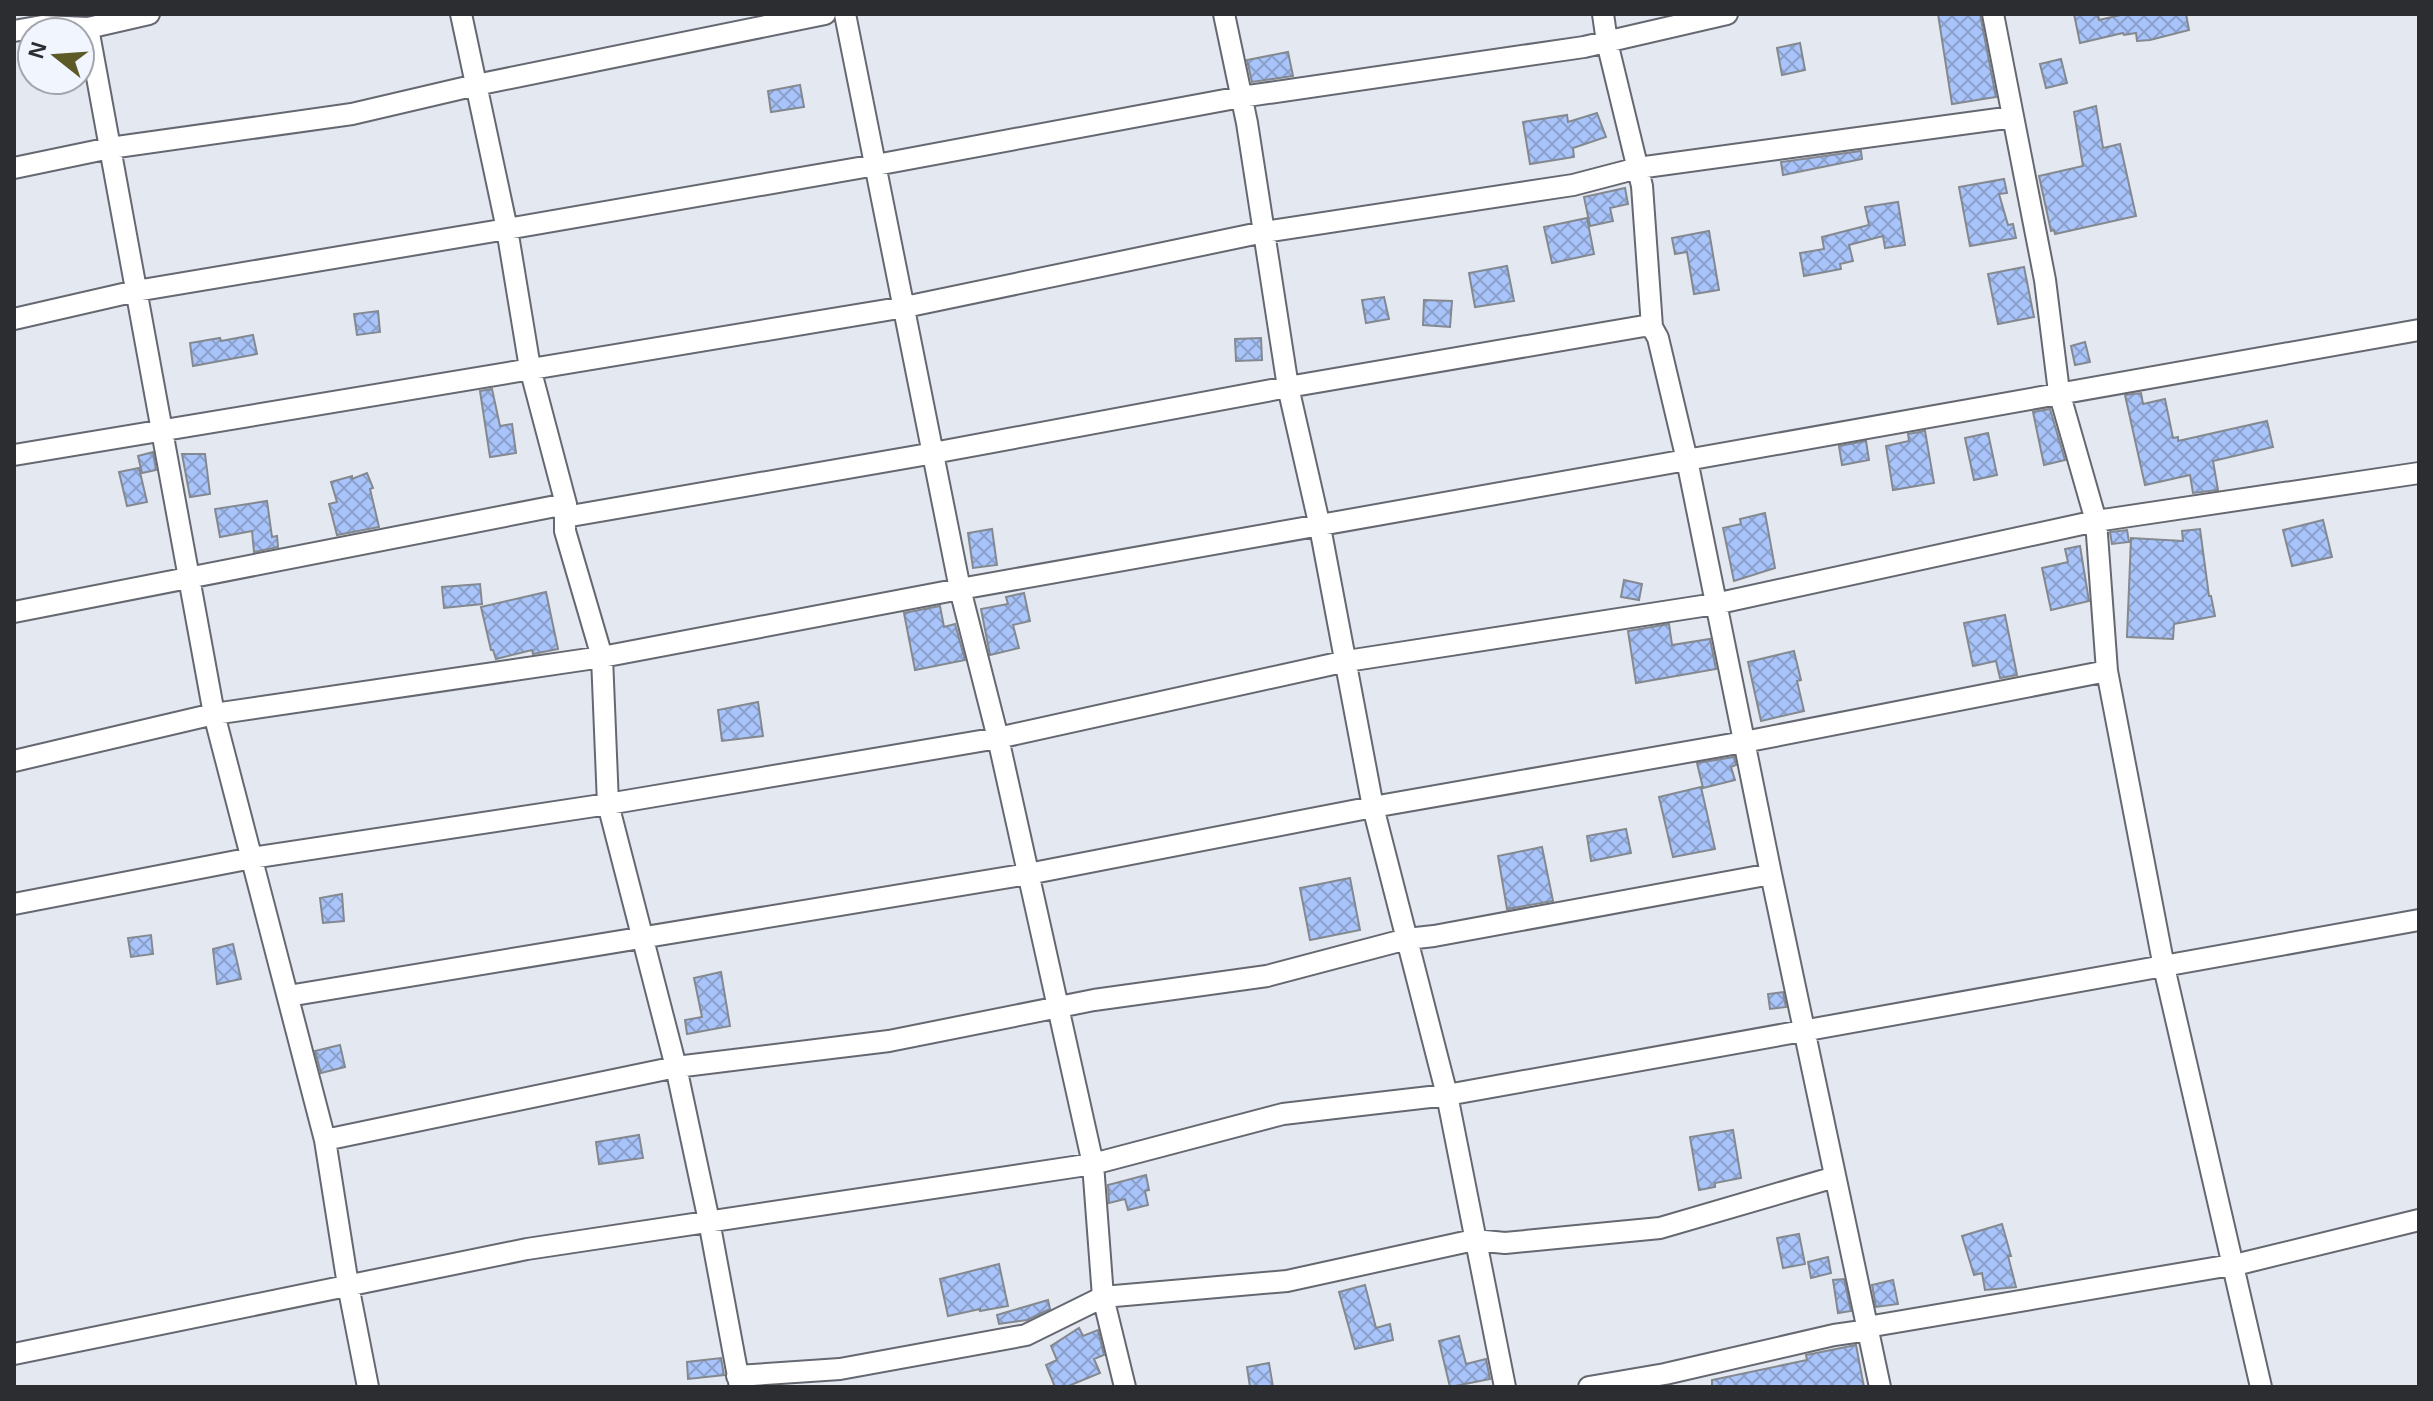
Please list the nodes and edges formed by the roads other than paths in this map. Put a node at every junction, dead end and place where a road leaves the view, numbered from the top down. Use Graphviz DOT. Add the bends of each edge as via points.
graph roads {
  1 [pos="149,14"];
  2 [pos="461,14"];
  3 [pos="825,14"];
  4 [pos="845,14"];
  5 [pos="1224,14"];
  6 [pos="1603,14"];
  7 [pos="1727,14"];
  8 [pos="1993,14"];
  9 [pos="96,26"];
  10 [pos="1607,42"];
  11 [pos="96,72"];
  12 [pos="476,85"];
  13 [pos="1241,97"];
  14 [pos="2013,117"];
  15 [pos="110,148"];
  16 [pos="876,165"];
  17 [pos="14,168"];
  18 [pos="1638,168"];
  19 [pos="507,229"];
  20 [pos="1264,232"];
  21 [pos="136,291"];
  22 [pos="905,307"];
  23 [pos="14,319"];
  24 [pos="1652,327"];
  25 [pos="2419,330"];
  26 [pos="530,368"];
  27 [pos="1288,387"];
  28 [pos="2059,392"];
  29 [pos="162,429"];
  30 [pos="934,452"];
  31 [pos="14,455"];
  32 [pos="1687,460"];
  33 [pos="2419,473"];
  34 [pos="567,510"];
  35 [pos="2096,521"];
  36 [pos="1320,527"];
  37 [pos="188,576"];
  38 [pos="960,589"];
  39 [pos="1715,604"];
  40 [pos="14,612"];
  41 [pos="602,657"];
  42 [pos="1347,661"];
  43 [pos="2107,671"];
  44 [pos="214,714"];
  45 [pos="998,738"];
  46 [pos="1744,742"];
  47 [pos="14,761"];
  48 [pos="608,804"];
  49 [pos="1373,807"];
  50 [pos="252,858"];
  51 [pos="1028,874"];
  52 [pos="1771,874"];
  53 [pos="14,904"];
  54 [pos="2419,920"];
  55 [pos="642,938"];
  56 [pos="1407,939"];
  57 [pos="2164,967"];
  58 [pos="288,996"];
  59 [pos="1057,1007"];
  60 [pos="1805,1031"];
  61 [pos="676,1067"];
  62 [pos="1447,1095"];
  63 [pos="325,1140"];
  64 [pos="1093,1164"];
  65 [pos="1835,1177"];
  66 [pos="2419,1220"];
  67 [pos="709,1221"];
  68 [pos="1474,1240"];
  69 [pos="2234,1265"];
  70 [pos="348,1285"];
  71 [pos="1103,1297"];
  72 [pos="1868,1329"];
  73 [pos="14,1354"];
  74 [pos="738,1382"];
  75 [pos="368,1387"];
  76 [pos="1125,1387"];
  77 [pos="1505,1387"];
  78 [pos="1589,1387"];
  79 [pos="1880,1387"];
  80 [pos="2261,1387"];
  1 -- 9 [label="street"];
  2 -- 12 [label="street"];
  3 -- 12 [label="street"];
  4 -- 16 [label="street"];
  5 -- 13 [label="street"];
  6 -- 10 [label="street"];
  7 -- 10 [label="street"];
  8 -- 14 [label="street"];
  10 -- 13 [label="street"];
  10 -- 18 [label="street"];
  11 -- 15 [label="street"];
  12 -- 15 [label="street" via="352,114"];
  12 -- 19 [label="street"];
  13 -- 16 [label="street"];
  13 -- 20 [label="street"];
  14 -- 18 [label="street"];
  14 -- 28 [label="street" via="2045,280"];
  15 -- 17 [label="street"];
  15 -- 21 [label="street"];
  16 -- 19 [label="street"];
  16 -- 22 [label="street"];
  18 -- 20 [label="street" via="1573,185"];
  18 -- 24 [label="street"];
  19 -- 21 [label="street"];
  19 -- 26 [label="street"];
  20 -- 22 [label="street"];
  20 -- 27 [label="street"];
  21 -- 23 [label="street"];
  21 -- 29 [label="street"];
  22 -- 26 [label="street"];
  22 -- 30 [label="street"];
  24 -- 27 [label="street"];
  24 -- 32 [label="street"];
  25 -- 28 [label="street"];
  26 -- 29 [label="street"];
  26 -- 34 [label="street"];
  27 -- 30 [label="street"];
  27 -- 36 [label="street"];
  28 -- 32 [label="street"];
  28 -- 35 [label="street"];
  29 -- 31 [label="street"];
  29 -- 37 [label="street"];
  30 -- 34 [label="street"];
  30 -- 38 [label="street"];
  32 -- 36 [label="street"];
  32 -- 39 [label="street"];
  33 -- 35 [label="street"];
  34 -- 37 [label="street"];
  34 -- 41 [label="street" via="565,531"];
  35 -- 39 [label="street"];
  35 -- 43 [label="street"];
  36 -- 38 [label="street"];
  36 -- 42 [label="street"];
  37 -- 40 [label="street"];
  37 -- 44 [label="street"];
  38 -- 41 [label="street"];
  38 -- 45 [label="street"];
  39 -- 42 [label="street"];
  39 -- 46 [label="street"];
  41 -- 44 [label="street"];
  41 -- 48 [label="street"];
  42 -- 45 [label="street"];
  42 -- 49 [label="street"];
  43 -- 46 [label="street"];
  43 -- 57 [label="street"];
  44 -- 47 [label="street"];
  44 -- 50 [label="street"];
  45 -- 48 [label="street"];
  45 -- 51 [label="street"];
  46 -- 49 [label="street"];
  46 -- 52 [label="street"];
  48 -- 50 [label="street"];
  48 -- 55 [label="street"];
  49 -- 51 [label="street"];
  49 -- 56 [label="street"];
  50 -- 53 [label="street"];
  50 -- 58 [label="street"];
  51 -- 55 [label="street"];
  51 -- 59 [label="street"];
  52 -- 56 [label="street"];
  52 -- 60 [label="street"];
  54 -- 57 [label="street"];
  55 -- 58 [label="street"];
  55 -- 61 [label="street"];
  56 -- 59 [label="street" via="1267,976"];
  56 -- 62 [label="street"];
  57 -- 60 [label="street"];
  57 -- 69 [label="street"];
  58 -- 63 [label="street"];
  59 -- 61 [label="street" via="889,1041"];
  59 -- 64 [label="street"];
  60 -- 62 [label="street"];
  60 -- 65 [label="street"];
  61 -- 63 [label="street"];
  61 -- 67 [label="street"];
  62 -- 64 [label="street" via="1283,1114"];
  62 -- 68 [label="street"];
  63 -- 70 [label="street"];
  64 -- 67 [label="street"];
  64 -- 71 [label="street"];
  65 -- 68 [label="street" via="1660,1228 1505,1243"];
  65 -- 72 [label="street"];
  66 -- 69 [label="street"];
  67 -- 70 [label="street" via="527,1249"];
  67 -- 74 [label="street"];
  68 -- 71 [label="street" via="1287,1281"];
  68 -- 77 [label="street"];
  69 -- 72 [label="street"];
  69 -- 80 [label="street"];
  70 -- 73 [label="street"];
  70 -- 75 [label="street"];
  71 -- 74 [label="street" via="1026,1335"];
  71 -- 76 [label="street"];
  72 -- 78 [label="street"];
  72 -- 79 [label="street"];
}
